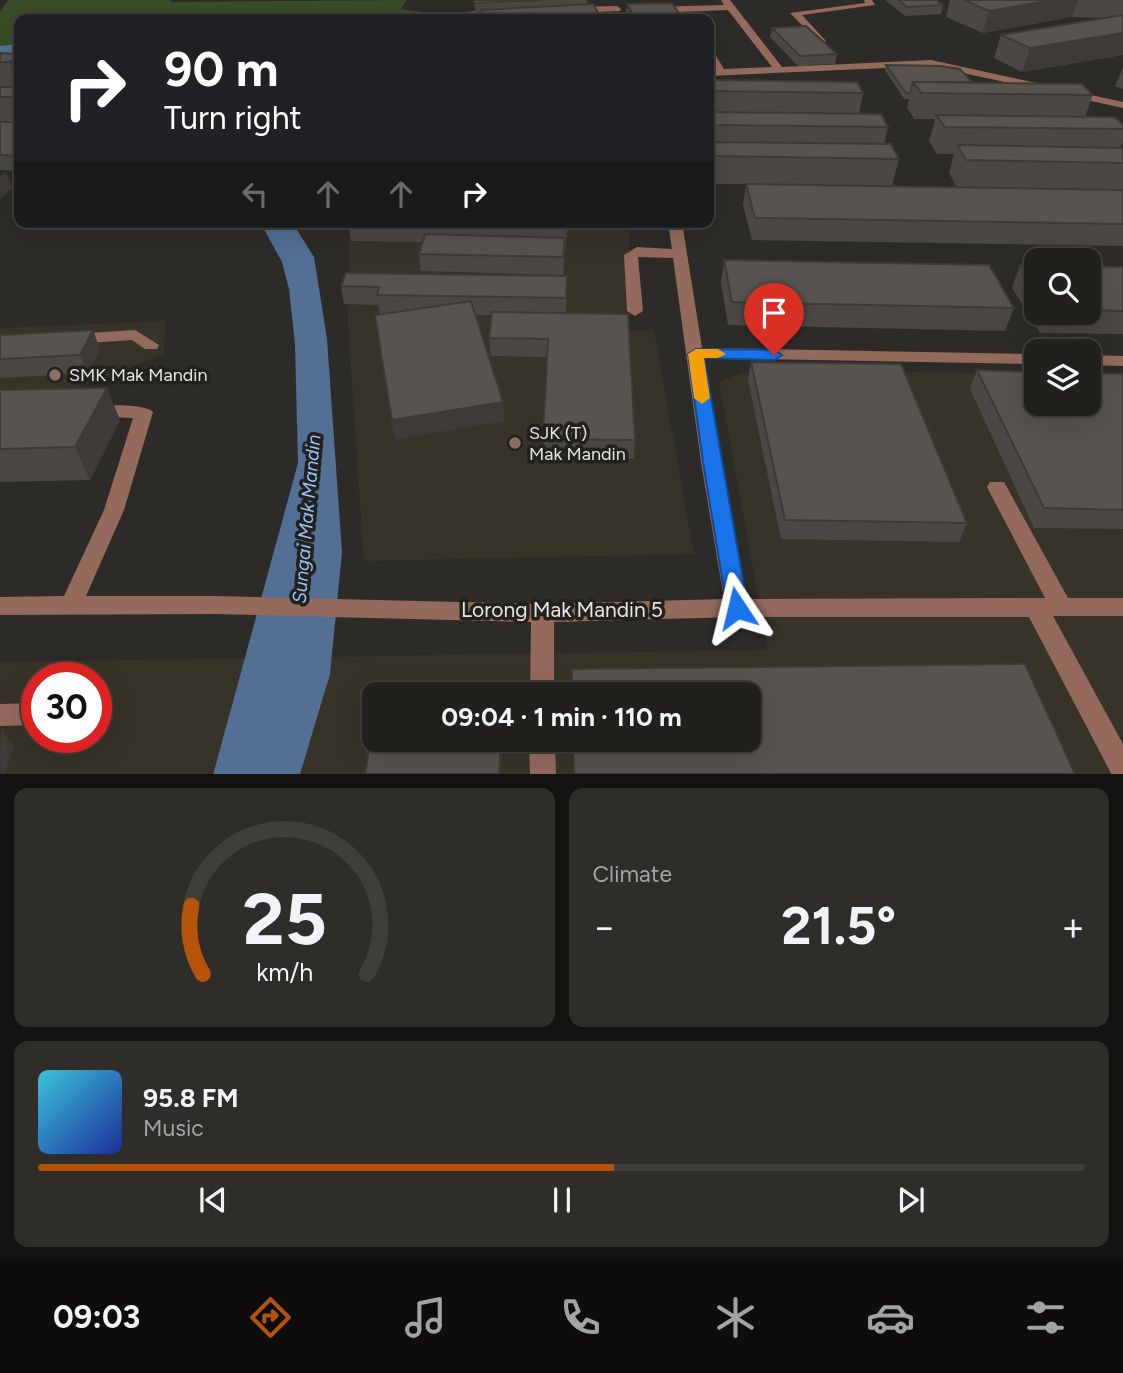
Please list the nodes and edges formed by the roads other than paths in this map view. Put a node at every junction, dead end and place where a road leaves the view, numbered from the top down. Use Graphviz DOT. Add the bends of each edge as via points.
graph roads {
  1 [pos="868,0"];
  2 [pos="728,4"];
  3 [pos="682,9"];
  4 [pos="562,10"];
  5 [pos="618,10"];
  6 [pos="631,11"];
  7 [pos="644,11"];
  8 [pos="506,12"];
  9 [pos="464,14"];
  10 [pos="685,14"];
  11 [pos="807,28"];
  12 [pos="796,29"];
  13 [pos="750,31"];
  14 [pos="761,31"];
  15 [pos="827,47"];
  16 [pos="919,50"];
  17 [pos="836,57"];
  18 [pos="931,63"];
  19 [pos="846,66"];
  20 [pos="779,69"];
  21 [pos="714,72"];
  22 [pos="1123,105"];
  23 [pos="676,228"];
  24 [pos="679,254"];
  25 [pos="635,311"];
  26 [pos="54,340"];
  27 [pos="151,345"];
  28 [pos="696,354"];
  29 [pos="1024,359"];
  30 [pos="1101,360"];
  31 [pos="1123,361"];
  32 [pos="79,412"];
  33 [pos="997,488"];
  34 [pos="71,605"];
  35 [pos="1060,605"];
  36 [pos="0,606"];
  37 [pos="1035,606"];
  38 [pos="1123,607"];
  39 [pos="737,608"];
  40 [pos="543,613"];
  41 [pos="542,682"];
  42 [pos="21,714"];
  43 [pos="0,715"];
  44 [pos="542,752"];
  45 [pos="1123,770"];
  46 [pos="543,774"];
  1 -- 11 [label="street" via="871,5 795,13"];
  2 -- 3 [label="street"];
  2 -- 13 [label="street"];
  3 -- 7 [label="street"];
  3 -- 10 [label="street"];
  4 -- 5 [label="street"];
  5 -- 6 [label="street"];
  8 -- 9 [label="street"];
  11 -- 12 [label="street"];
  11 -- 15 [label="street"];
  13 -- 14 [label="street"];
  13 -- 20 [label="street"];
  16 -- 18 [label="street"];
  17 -- 19 [label="street"];
  18 -- 19 [label="street"];
  18 -- 22 [label="street"];
  19 -- 20 [label="street"];
  20 -- 21 [label="street"];
  23 -- 24 [label="street"];
  24 -- 25 [label="street" via="637,251 631,256"];
  24 -- 28 [label="street"];
  26 -- 27 [label="street" via="135,335"];
  28 -- 29 [label="street"];
  28 -- 39 [label="street"];
  30 -- 31 [label="street"];
  32 -- 34 [label="street" via="144,411 114,510"];
  33 -- 35 [label="street"];
  34 -- 36 [label="street, Lorong Mak Mandin 5"];
  34 -- 40 [label="street, Lorong Mak Mandin 5"];
  35 -- 37 [label="street, Lorong Mak Mandin 5"];
  35 -- 38 [label="street, Lorong Mak Mandin 5"];
  37 -- 39 [label="street, Lorong Mak Mandin 5"];
  37 -- 45 [label="street"];
  39 -- 40 [label="street, Lorong Mak Mandin 5"];
  40 -- 41 [label="street"];
  42 -- 43 [label="street"];
  44 -- 46 [label="street"];
}
